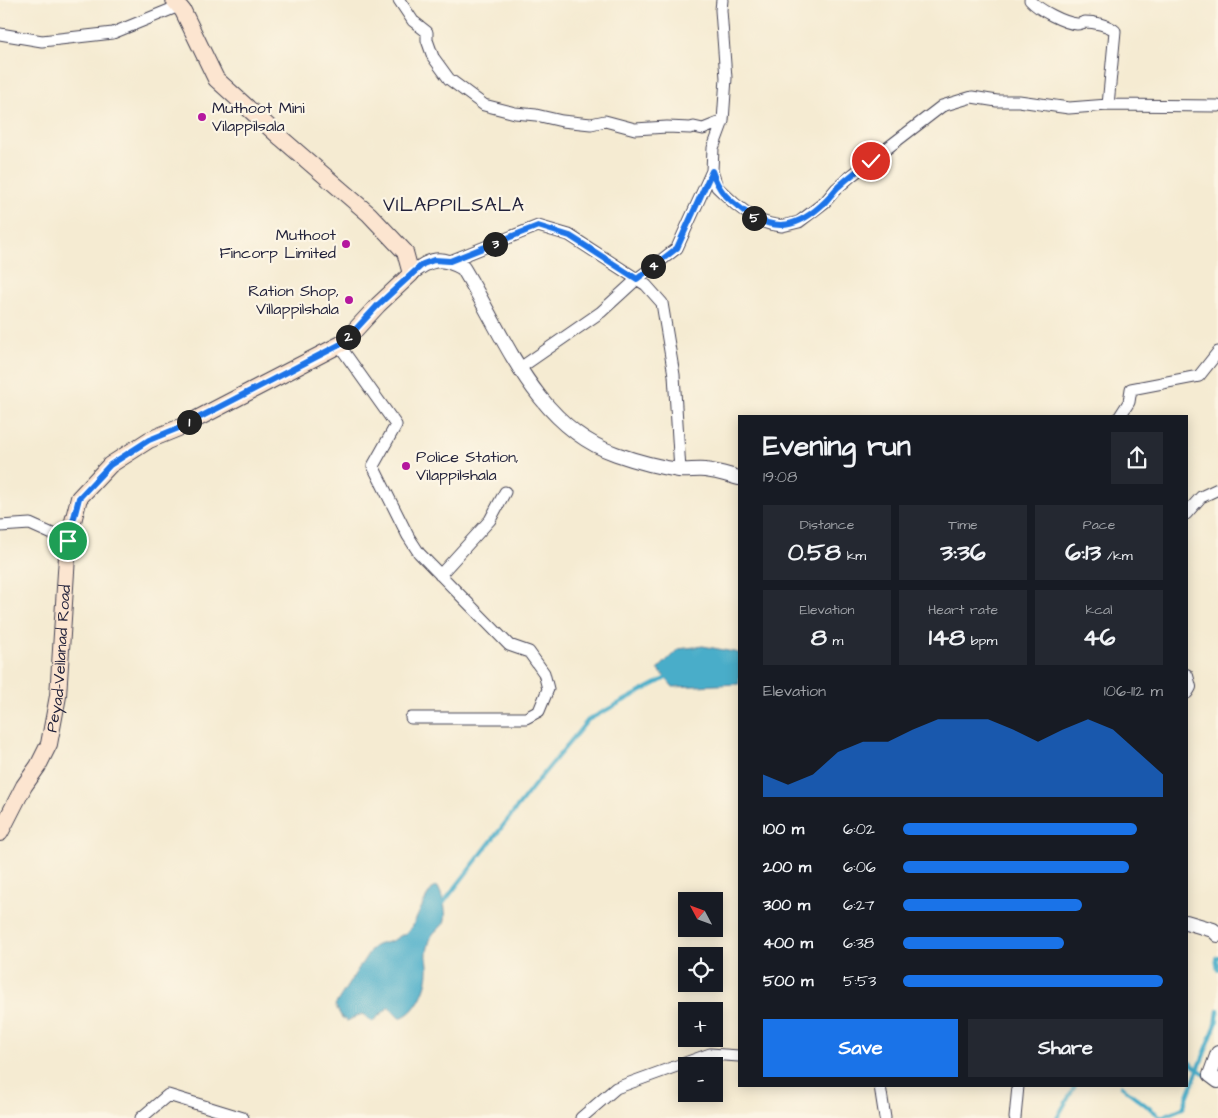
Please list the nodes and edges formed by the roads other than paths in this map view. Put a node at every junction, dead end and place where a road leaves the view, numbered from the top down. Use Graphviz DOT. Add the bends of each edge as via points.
graph roads {
  1 [pos="398,0"];
  2 [pos="722,0"];
  3 [pos="1030,0"];
  4 [pos="177,3"];
  5 [pos="0,34"];
  6 [pos="1108,105"];
  7 [pos="1218,106"];
  8 [pos="723,121"];
  9 [pos="712,171"];
  10 [pos="450,261"];
  11 [pos="411,274"];
  12 [pos="637,279"];
  13 [pos="339,345"];
  14 [pos="1218,352"];
  15 [pos="520,368"];
  16 [pos="1121,415"];
  17 [pos="680,470"];
  18 [pos="738,478"];
  19 [pos="1218,489"];
  20 [pos="505,492"];
  21 [pos="1188,512"];
  22 [pos="0,526"];
  23 [pos="68,541"];
  24 [pos="440,575"];
  25 [pos="411,718"];
  26 [pos="0,833"];
  27 [pos="1188,923"];
  28 [pos="1218,935"];
  29 [pos="1218,1053"];
  30 [pos="738,1056"];
  31 [pos="1218,1081"];
  32 [pos="880,1087"];
  33 [pos="1018,1087"];
  34 [pos="141,1118"];
  35 [pos="242,1118"];
  36 [pos="581,1118"];
  37 [pos="885,1118"];
  38 [pos="1015,1118"];
  1 -- 8 [label="street" via="413,21 427,32 433,57 449,79 484,104 519,114 585,124 605,121 635,129 703,129"];
  2 -- 8 [label="street" via="726,78"];
  3 -- 6 [label="street" via="1059,19 1113,28"];
  4 -- 5 [label="street" via="113,34 42,41"];
  4 -- 11 [label="main road" via="216,79 369,214 405,252"];
  6 -- 7 [label="street"];
  6 -- 9 [label="street" via="1069,108 972,97 942,106 851,176 799,222 782,226 755,218 735,204 717,187"];
  8 -- 9 [label="street" via="713,148"];
  9 -- 12 [label="street" via="677,248"];
  10 -- 11 [label="street" via="434,260"];
  10 -- 12 [label="street" via="538,226 570,236"];
  10 -- 15 [label="street" via="463,268"];
  11 -- 13 [label="main road, Peyad-Vellanad Road"];
  12 -- 15 [label="street" via="602,312"];
  12 -- 17 [label="street" via="662,303 674,376"];
  13 -- 23 [label="main road, Peyad-Vellanad Road" via="181,427 149,440 110,465 79,498"];
  13 -- 24 [label="street" via="396,425 372,466 408,536"];
  14 -- 16 [label="street" via="1199,376 1131,389 1129,402"];
  15 -- 17 [label="street" via="551,411 574,433 615,454"];
  17 -- 18 [label="street" via="705,470"];
  19 -- 21 [label="street" via="1200,497"];
  20 -- 24 [label="street" via="490,520"];
  22 -- 23 [label="street" via="30,524"];
  23 -- 26 [label="main road, Peyad-Vellanad Road" via="58,696 48,744"];
  24 -- 25 [label="street" via="509,645 529,652 544,673 548,689 539,711 526,718"];
  27 -- 28 [label="street" via="1213,930"];
  29 -- 31 [label="street" via="1210,1075"];
  30 -- 36 [label="street" via="710,1054 616,1088"];
  32 -- 37 [label="street"];
  33 -- 38 [label="street"];
  34 -- 35 [label="street" via="168,1095"];
}
